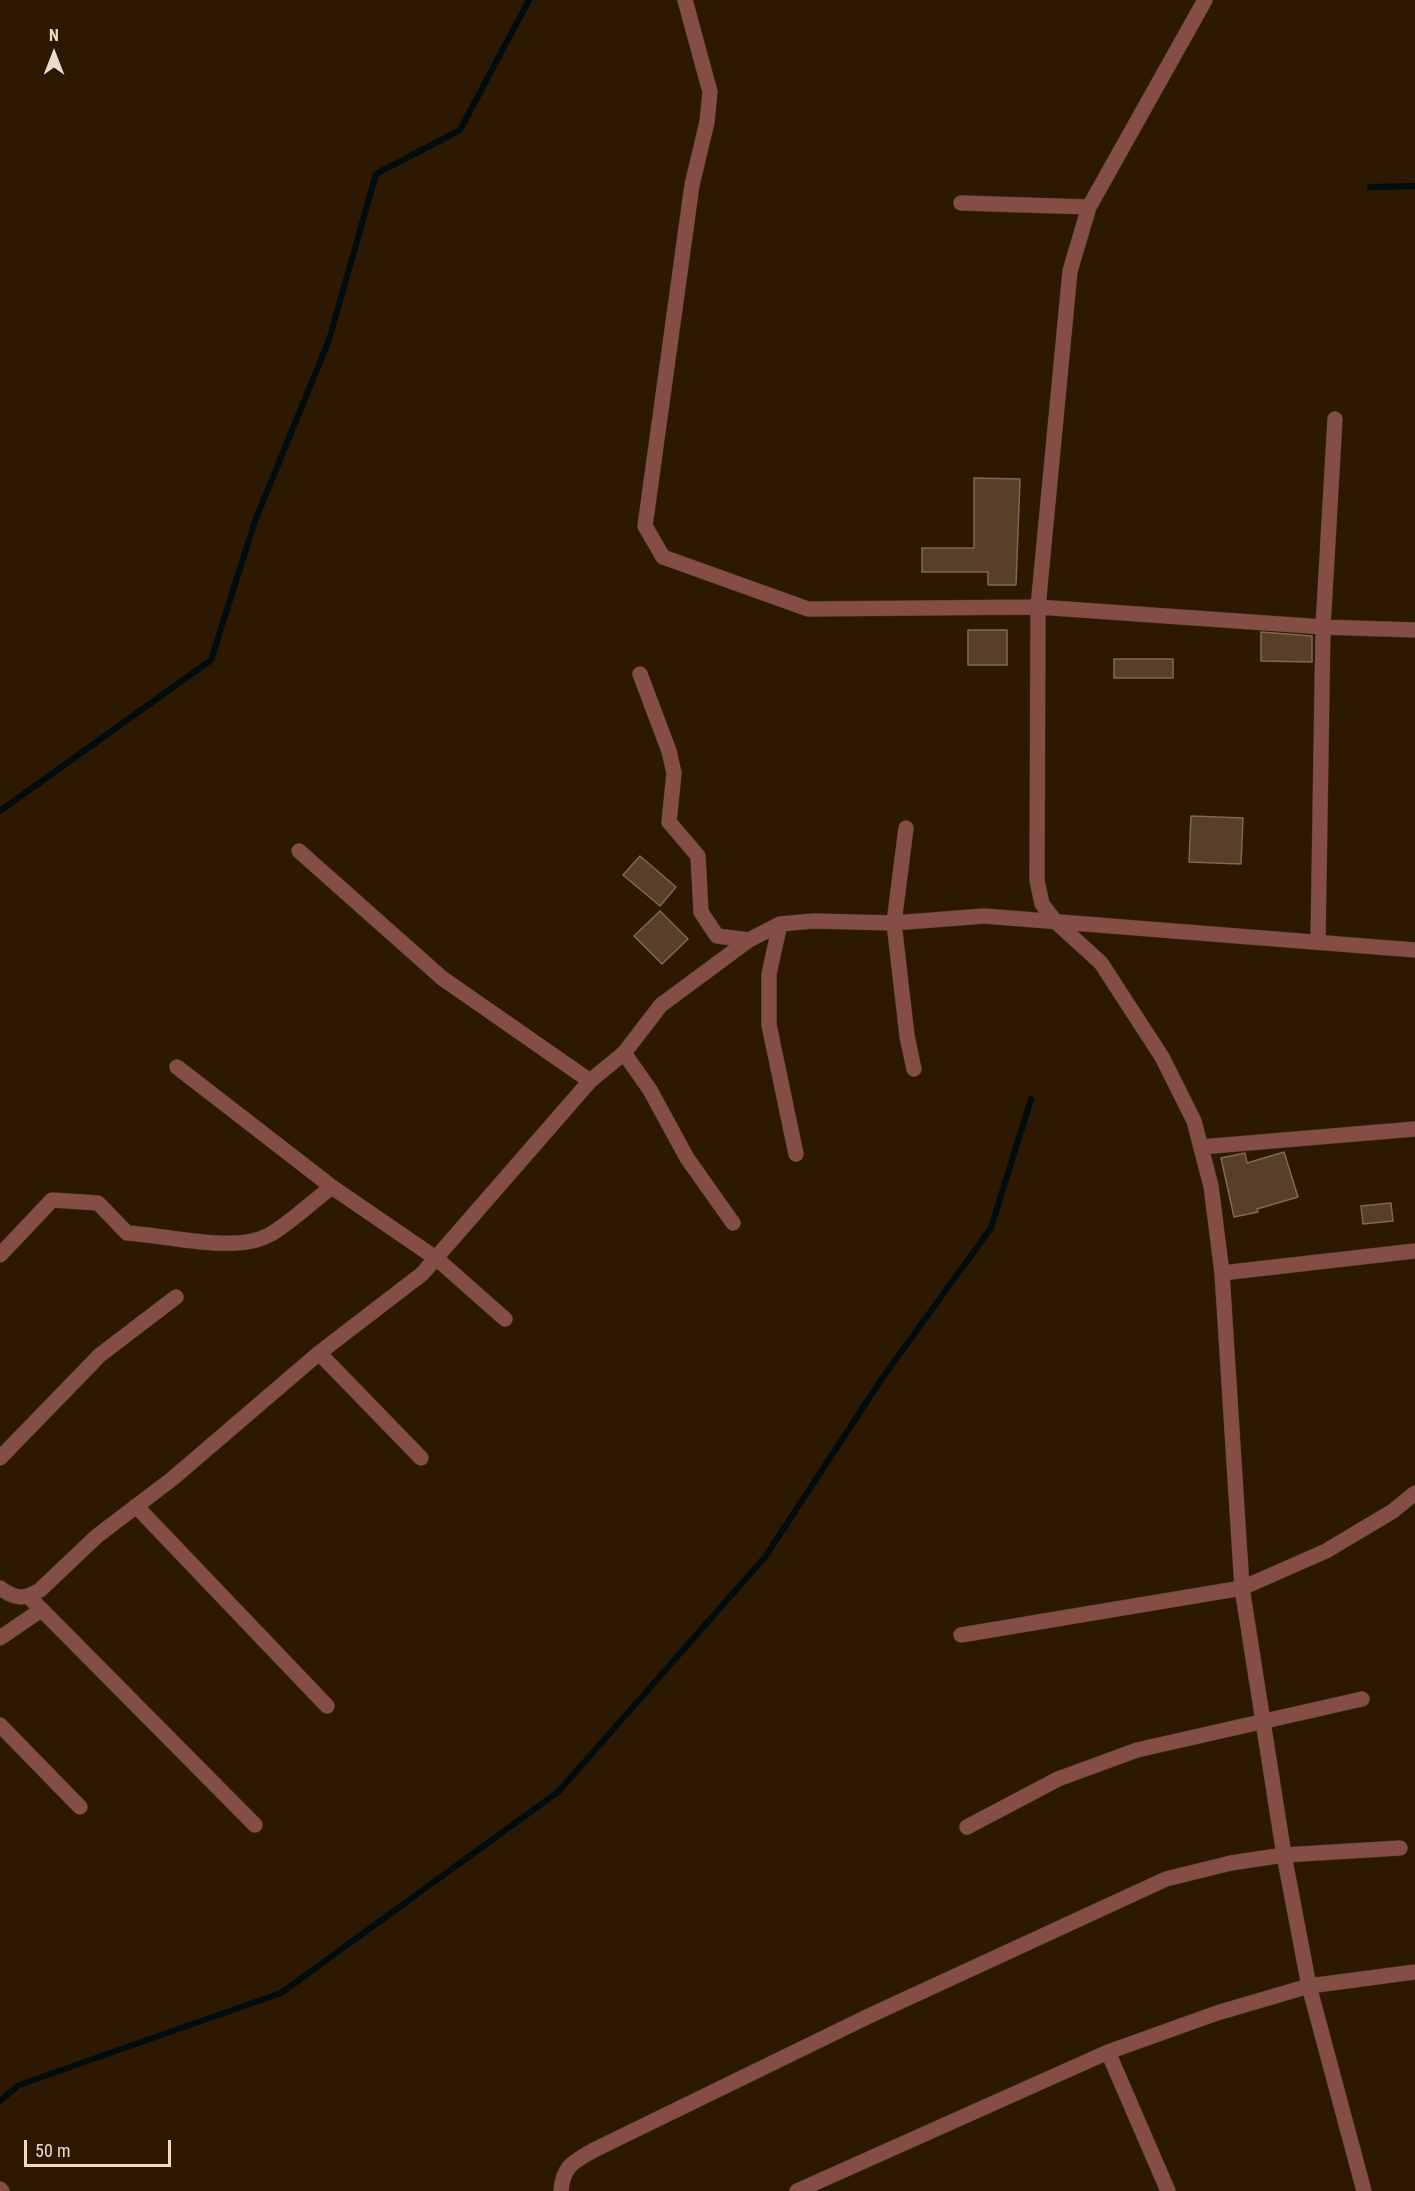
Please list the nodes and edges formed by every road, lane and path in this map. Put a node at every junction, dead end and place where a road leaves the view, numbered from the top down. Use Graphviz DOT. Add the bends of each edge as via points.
graph roads {
  1 [pos="685,0"];
  2 [pos="1203,1"];
  3 [pos="960,203"];
  4 [pos="1089,207"];
  5 [pos="1335,419"];
  6 [pos="1038,607"];
  7 [pos="1323,627"];
  8 [pos="1415,630"];
  9 [pos="640,674"];
  10 [pos="906,828"];
  11 [pos="299,851"];
  12 [pos="1056,922"];
  13 [pos="894,923"];
  14 [pos="780,924"];
  15 [pos="749,940"];
  16 [pos="1318,941"];
  17 [pos="1415,950"];
  18 [pos="624,1053"];
  19 [pos="177,1067"];
  20 [pos="914,1069"];
  21 [pos="590,1081"];
  22 [pos="1415,1129"];
  23 [pos="1201,1147"];
  24 [pos="796,1154"];
  25 [pos="332,1187"];
  26 [pos="733,1223"];
  27 [pos="1415,1251"];
  28 [pos="0,1254"];
  29 [pos="437,1259"];
  30 [pos="1222,1273"];
  31 [pos="176,1297"];
  32 [pos="505,1319"];
  33 [pos="319,1353"];
  34 [pos="0,1458"];
  35 [pos="420,1458"];
  36 [pos="1415,1493"];
  37 [pos="136,1506"];
  38 [pos="0,1588"];
  39 [pos="1242,1588"];
  40 [pos="29,1597"];
  41 [pos="41,1610"];
  42 [pos="962,1635"];
  43 [pos="0,1638"];
  44 [pos="1362,1699"];
  45 [pos="327,1706"];
  46 [pos="1264,1723"];
  47 [pos="0,1725"];
  48 [pos="80,1807"];
  49 [pos="255,1825"];
  50 [pos="967,1827"];
  51 [pos="1400,1848"];
  52 [pos="1284,1855"];
  53 [pos="1415,1972"];
  54 [pos="1309,1986"];
  55 [pos="1108,2052"];
  56 [pos="561,2191"];
  57 [pos="797,2191"];
  58 [pos="1168,2191"];
  59 [pos="1364,2191"];
  1 -- 6 [label="street" via="710,92 692,185 653,467 645,526 649,534 663,557 808,609"];
  2 -- 4 [label="street"];
  3 -- 4 [label="street"];
  4 -- 6 [label="street" via="1070,272"];
  5 -- 7 [label="street"];
  6 -- 7 [label="street"];
  6 -- 12 [label="street" via="1037,880 1042,904"];
  7 -- 8 [label="street"];
  7 -- 16 [label="street"];
  9 -- 15 [label="street" via="674,773 669,822 698,856 701,912 717,936"];
  10 -- 13 [label="street"];
  11 -- 21 [label="street" via="442,978"];
  12 -- 13 [label="street" via="984,916"];
  12 -- 16 [label="street"];
  12 -- 23 [label="street" via="1101,963 1162,1057 1194,1121"];
  13 -- 14 [label="street"];
  13 -- 20 [label="street"];
  14 -- 15 [label="street"];
  14 -- 24 [label="street" via="769,974 770,1025"];
  15 -- 18 [label="street" via="661,1005"];
  16 -- 17 [label="street"];
  18 -- 21 [label="street"];
  18 -- 26 [label="street" via="650,1090 687,1158"];
  19 -- 25 [label="street"];
  21 -- 29 [label="street"];
  22 -- 23 [label="street"];
  23 -- 30 [label="street" via="1211,1186"];
  25 -- 28 [label="street" via="268,1235 231,1245 127,1233 98,1203 52,1200"];
  25 -- 29 [label="street"];
  27 -- 30 [label="street"];
  29 -- 32 [label="street"];
  29 -- 33 [label="street"];
  30 -- 39 [label="street"];
  31 -- 34 [label="street" via="100,1355"];
  33 -- 35 [label="street"];
  33 -- 37 [label="street"];
  36 -- 39 [label="street" via="1393,1511 1326,1551"];
  37 -- 40 [label="street"];
  37 -- 45 [label="street"];
  38 -- 40 [label="street" via="10,1595"];
  39 -- 42 [label="street"];
  39 -- 46 [label="street"];
  40 -- 41 [label="street"];
  41 -- 43 [label="street"];
  41 -- 49 [label="street"];
  44 -- 46 [label="street"];
  46 -- 50 [label="street" via="1137,1750 1058,1779"];
  46 -- 52 [label="street"];
  47 -- 48 [label="street"];
  51 -- 52 [label="street"];
  52 -- 54 [label="street"];
  52 -- 56 [label="street" via="1166,1879 871,2014 574,2161 562,2175"];
  53 -- 54 [label="street"];
  54 -- 55 [label="street" via="1217,2013"];
  54 -- 59 [label="street"];
  55 -- 57 [label="street"];
  55 -- 58 [label="street"];
}
